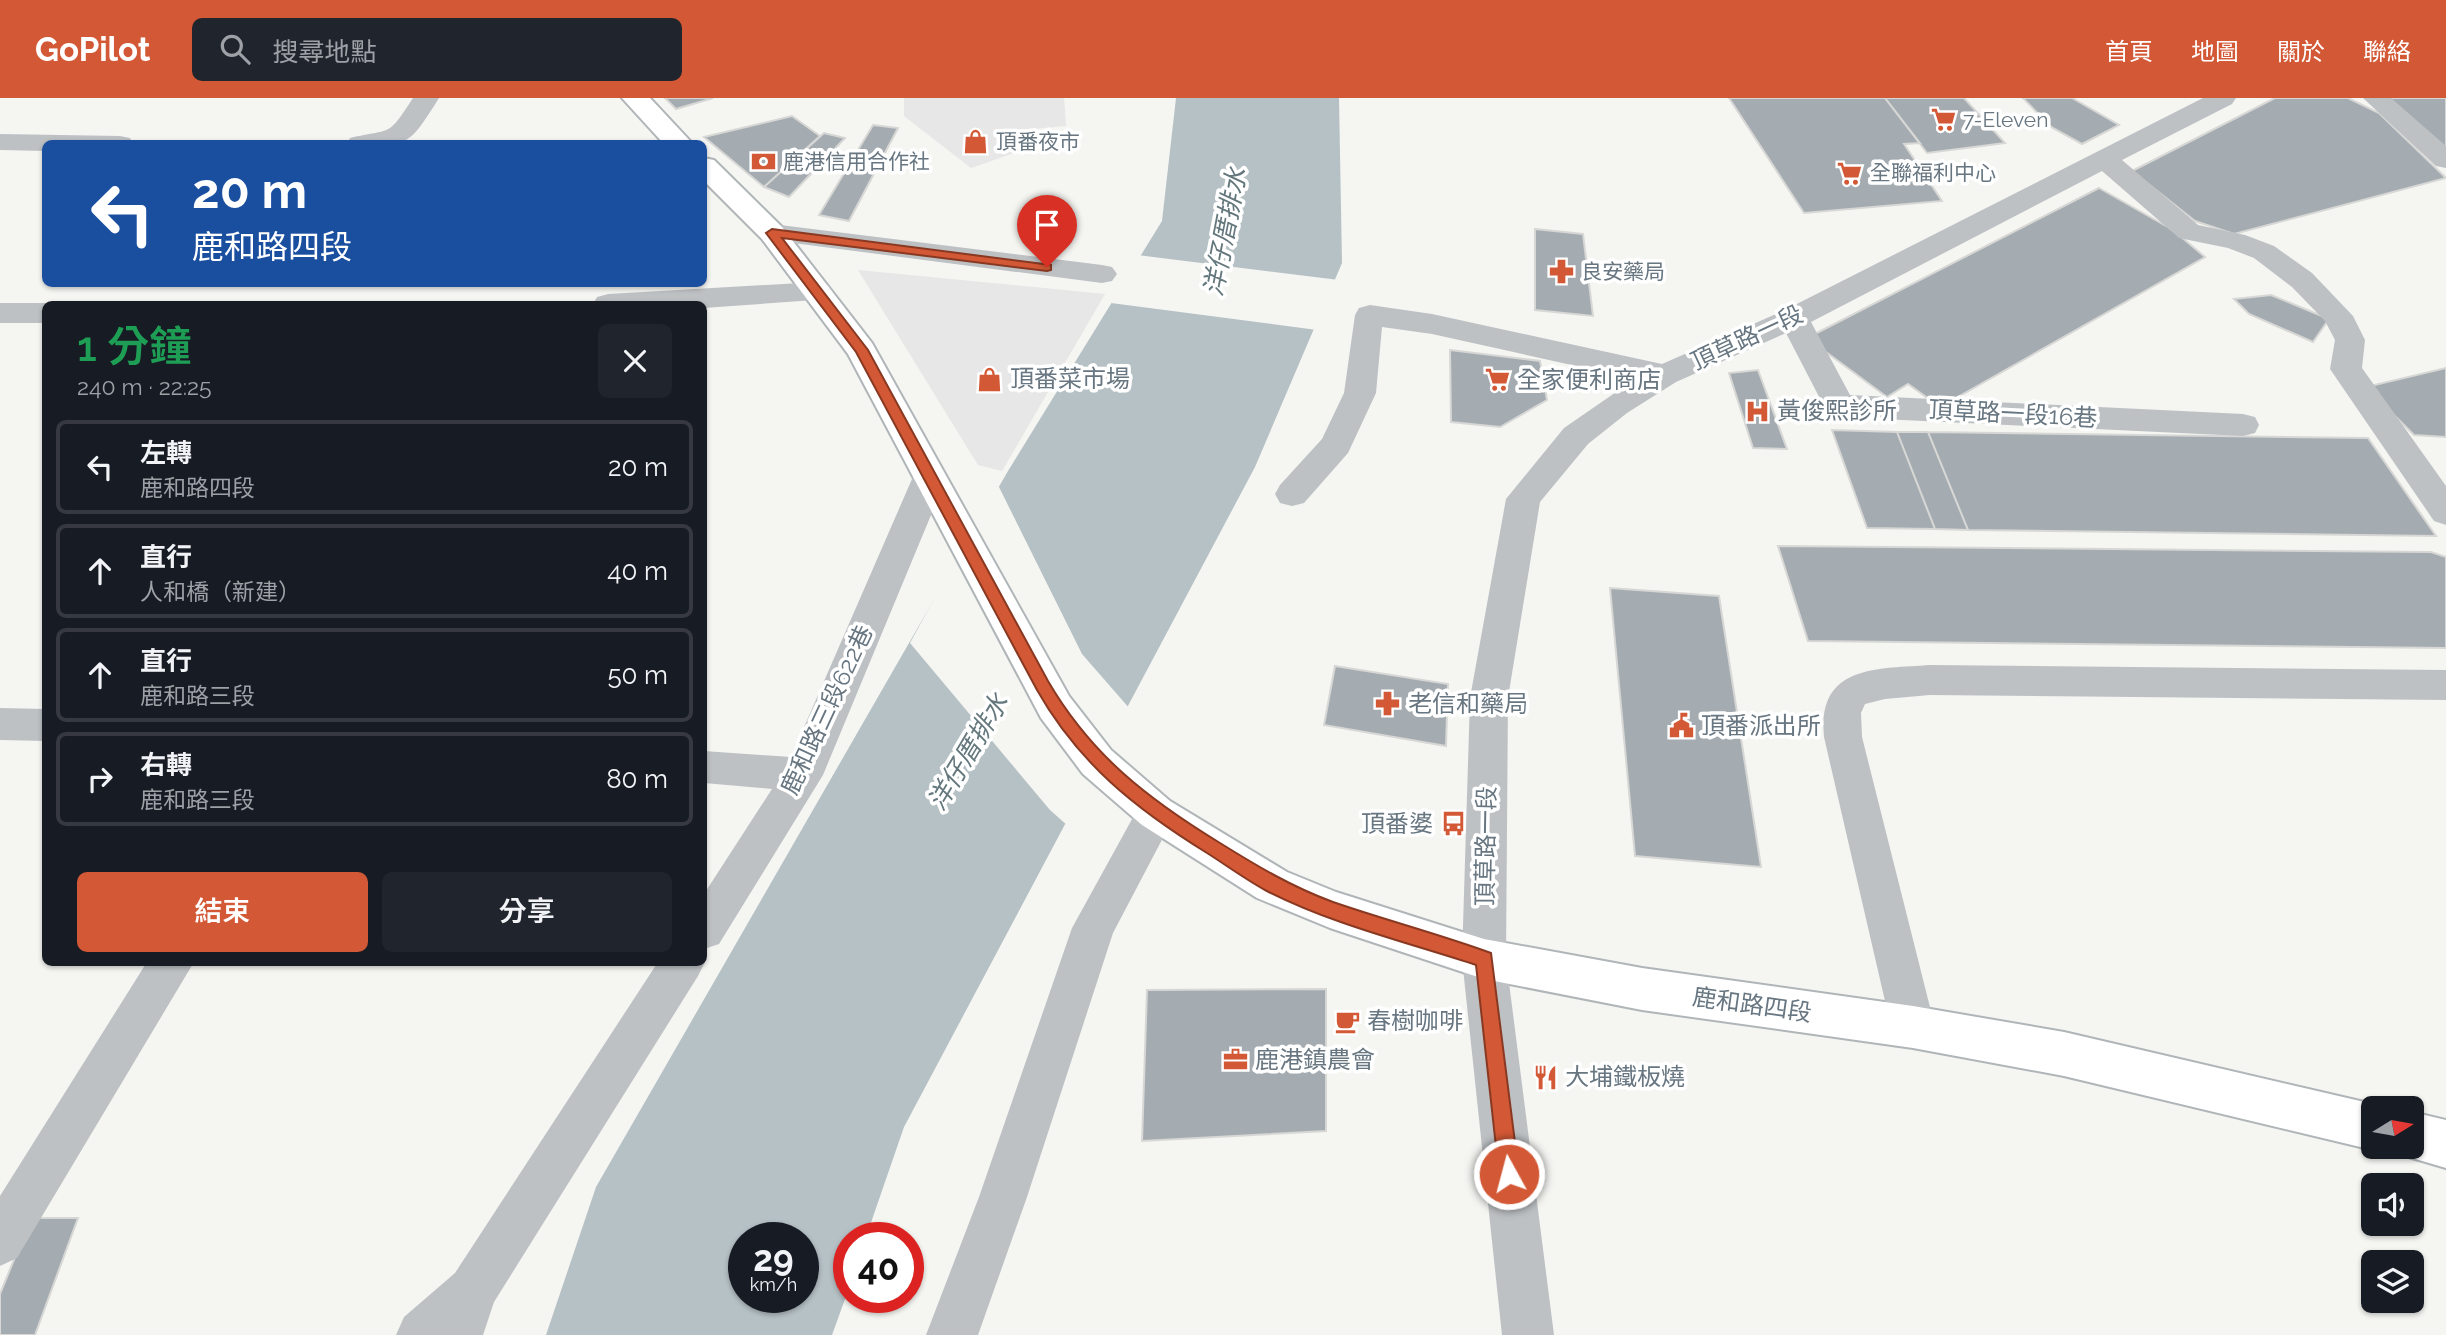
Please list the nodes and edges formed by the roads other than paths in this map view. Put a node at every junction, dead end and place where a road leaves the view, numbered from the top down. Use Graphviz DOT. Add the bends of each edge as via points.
graph roads {
  1 [pos="426,98"];
  2 [pos="635,98"];
  3 [pos="2223,98"];
  4 [pos="2376,98"];
  5 [pos="391,140"];
  6 [pos="676,140"];
  7 [pos="0,142"];
  8 [pos="42,143"];
  9 [pos="2103,158"];
  10 [pos="2446,160"];
  11 [pos="707,169"];
  12 [pos="772,233"];
  13 [pos="1102,274"];
  14 [pos="818,292"];
  15 [pos="660,301"];
  16 [pos="0,313"];
  17 [pos="42,313"];
  18 [pos="1794,318"];
  19 [pos="1665,375"];
  20 [pos="2243,425"];
  21 [pos="929,479"];
  22 [pos="1292,494"];
  23 [pos="2446,512"];
  24 [pos="2442,691"];
  25 [pos="0,724"];
  26 [pos="42,725"];
  27 [pos="707,767"];
  28 [pos="803,775"];
  29 [pos="1156,813"];
  30 [pos="707,925"];
  31 [pos="1484,959"];
  32 [pos="170,966"];
  33 [pos="679,966"];
  34 [pos="1913,1027"];
  35 [pos="2361,1124"];
  36 [pos="2424,1138"];
  37 [pos="2446,1143"];
  38 [pos="0,1241"];
  39 [pos="473,1289"];
  40 [pos="422,1335"];
  41 [pos="457,1335"];
  42 [pos="952,1335"];
  43 [pos="1528,1335"];
  1 -- 5 [label="street" via="405,129"];
  2 -- 6 [label="main road"];
  3 -- 9 [label="street, 頂草路一段"];
  4 -- 10 [label="street"];
  7 -- 8 [label="street"];
  9 -- 18 [label="street, 頂草路一段"];
  9 -- 23 [label="street" via="2189,232 2264,252 2320,296 2338,316 2350,340 2346,369"];
  11 -- 12 [label="main road, 鹿和路四段"];
  12 -- 13 [label="street"];
  12 -- 14 [label="main road, 鹿和路四段"];
  14 -- 15 [label="street"];
  14 -- 21 [label="main road, 鹿和路四段" via="862,350"];
  16 -- 17 [label="street"];
  18 -- 19 [label="street, 頂草路一段"];
  18 -- 20 [label="street, 頂草路一段16巷" via="1839,406"];
  19 -- 22 [label="street" via="1432,324 1370,315 1360,393 1336,445"];
  19 -- 31 [label="street, 頂草路一段" via="1576,436 1523,499 1489,698"];
  21 -- 28 [label="street, 鹿和路三段622巷"];
  21 -- 29 [label="main road, 鹿和路四段" via="1055,707 1097,762"];
  24 -- 34 [label="street" via="1930,680 1881,684 1850,694 1842,712 1843,737"];
  25 -- 26 [label="street"];
  27 -- 28 [label="street"];
  28 -- 30 [label="street, 鹿和路三段622巷"];
  29 -- 31 [label="main road, 鹿和路四段" via="1272,885 1330,909"];
  29 -- 42 [label="street" via="1093,928"];
  31 -- 34 [label="main road, 鹿和路四段" via="1642,989"];
  31 -- 43 [label="street, 頂草路一段"];
  32 -- 38 [label="street"];
  33 -- 39 [label="street"];
  34 -- 35 [label="main road, 鹿和路四段" via="2064,1054"];
  36 -- 37 [label="main road"];
  39 -- 40 [label="street"];
  39 -- 41 [label="street"];
}
